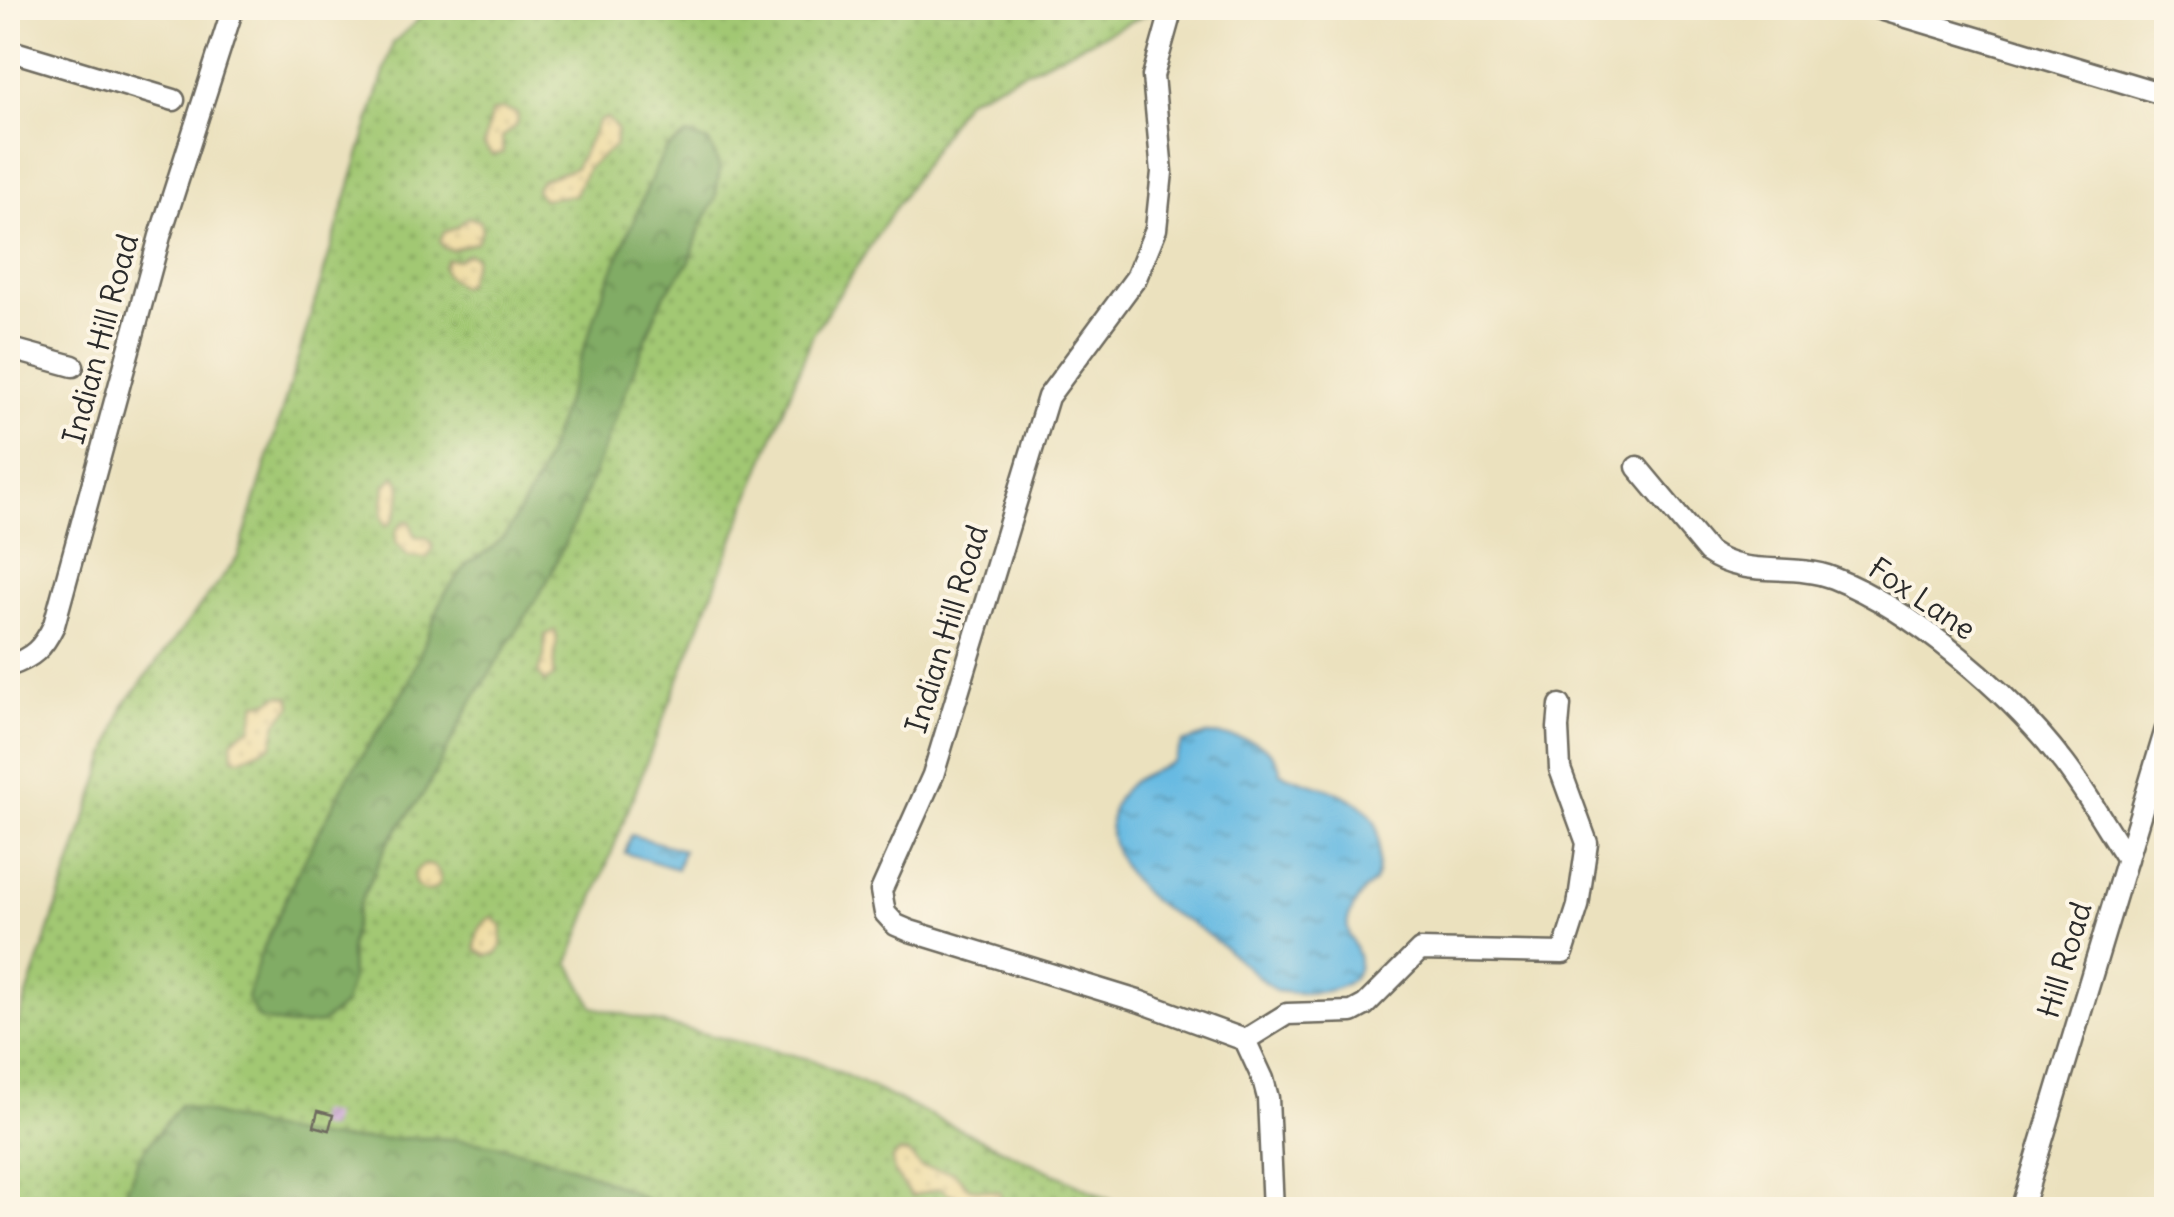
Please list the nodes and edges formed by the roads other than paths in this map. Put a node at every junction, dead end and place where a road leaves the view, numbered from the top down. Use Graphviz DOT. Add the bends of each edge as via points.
graph roads {
  1 [pos="233,8"];
  2 [pos="1172,8"];
  3 [pos="1877,8"];
  4 [pos="8,50"];
  5 [pos="2166,95"];
  6 [pos="174,100"];
  7 [pos="8,348"];
  8 [pos="73,366"];
  9 [pos="1636,467"];
  10 [pos="8,666"];
  11 [pos="1560,705"];
  12 [pos="2166,729"];
  13 [pos="2162,756"];
  14 [pos="2127,859"];
  15 [pos="1245,1040"];
  16 [pos="1274,1210"];
  17 [pos="2021,1210"];
  1 -- 10 [label="street, Indian Hill Road" via="160,236 54,624 44,647"];
  2 -- 15 [label="street, Indian Hill Road" via="1154,76 1161,203 1148,255 1048,397 933,775 886,876 882,902 896,925 910,931"];
  3 -- 5 [label="street"];
  4 -- 6 [label="street"];
  7 -- 8 [label="street"];
  9 -- 14 [label="street, Fox Lane" via="1721,561 1829,577 1861,591 1960,659 2046,742"];
  11 -- 15 [label="street" via="1560,770 1586,843 1578,906 1563,952 1420,950 1352,1012 1288,1014"];
  12 -- 13 [label="street, Hill Road"];
  13 -- 14 [label="street, Hill Road"];
  14 -- 17 [label="street, Hill Road"];
  15 -- 16 [label="street" via="1268,1098"];
}
